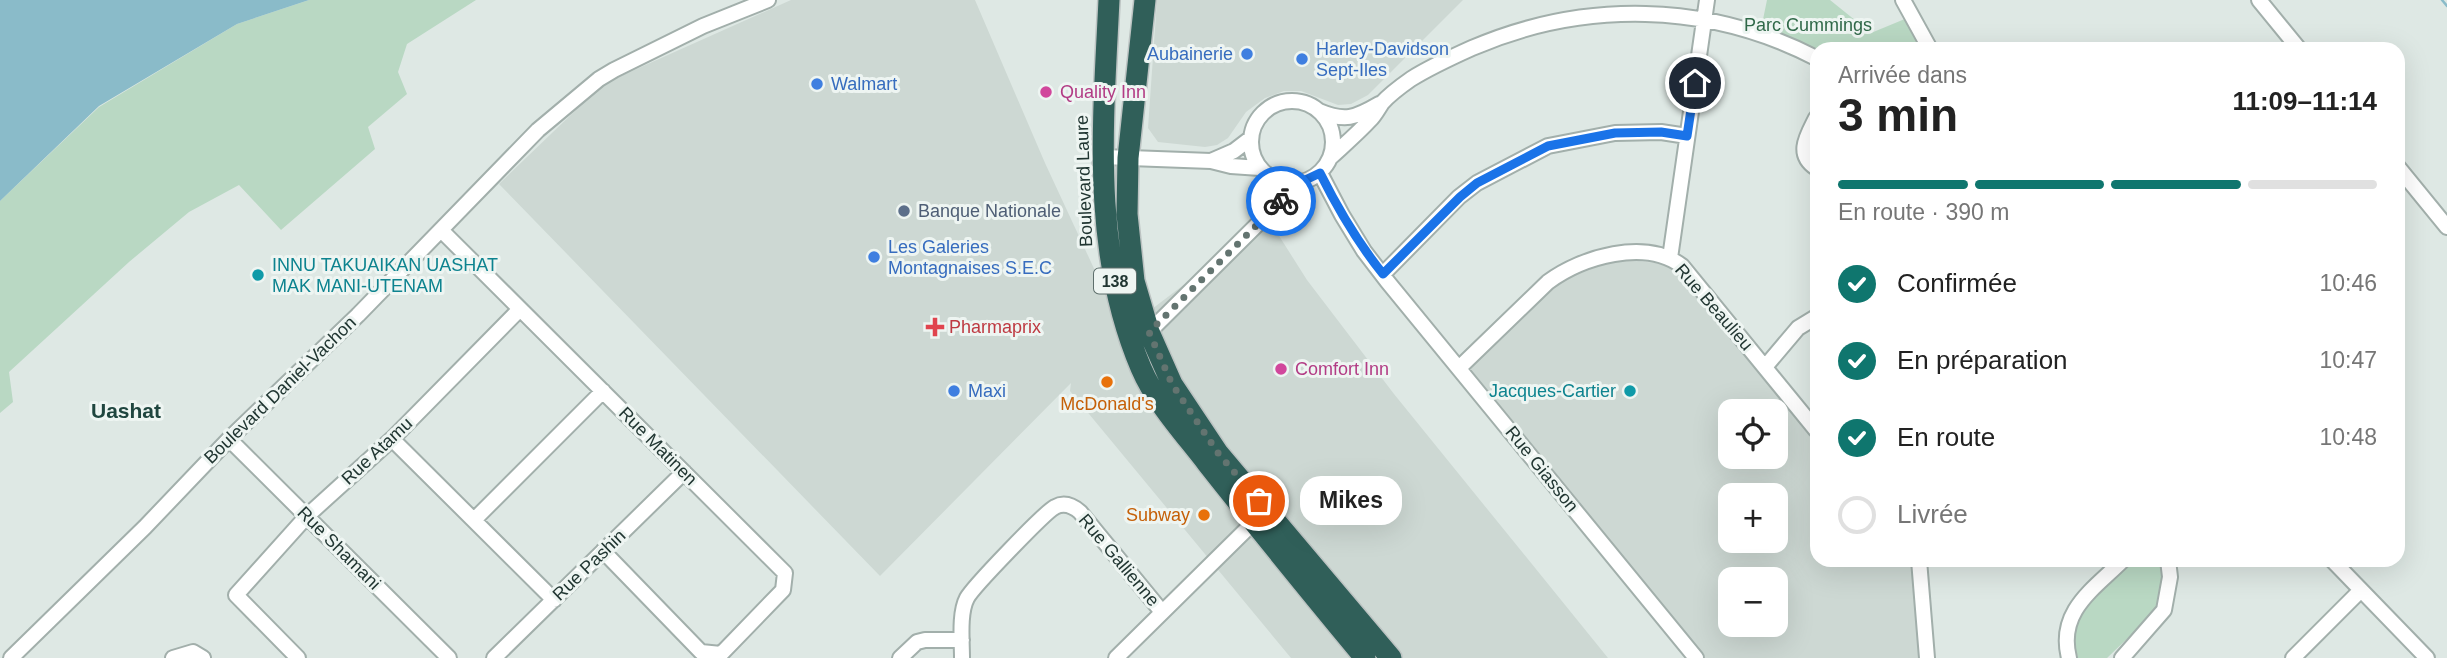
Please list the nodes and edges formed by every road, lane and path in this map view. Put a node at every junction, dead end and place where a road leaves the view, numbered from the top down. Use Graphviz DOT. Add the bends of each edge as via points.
graph roads {
  1 [pos="768,0"];
  2 [pos="1109,0"];
  3 [pos="1145,0"];
  4 [pos="1707,0"];
  5 [pos="1903,0"];
  6 [pos="2259,0"];
  7 [pos="1704,18"];
  8 [pos="1926,42"];
  9 [pos="2293,42"];
  10 [pos="1810,55"];
  11 [pos="1383,102"];
  12 [pos="1319,111"];
  13 [pos="1810,129"];
  14 [pos="1687,136"];
  15 [pos="1251,138"];
  16 [pos="1103,157"];
  17 [pos="1331,157"];
  18 [pos="1128,158"];
  19 [pos="1211,161"];
  20 [pos="1810,164"];
  21 [pos="1263,171"];
  22 [pos="1320,173"];
  23 [pos="2405,176"];
  24 [pos="1299,183"];
  25 [pos="1266,216"];
  26 [pos="2447,227"];
  27 [pos="442,230"];
  28 [pos="1670,258"];
  29 [pos="1383,274"];
  30 [pos="520,309"];
  31 [pos="1810,321"];
  32 [pos="1149,332"];
  33 [pos="1765,367"];
  34 [pos="1459,368"];
  35 [pos="603,391"];
  36 [pos="1810,423"];
  37 [pos="229,439"];
  38 [pos="393,439"];
  39 [pos="684,472"];
  40 [pos="307,516"];
  41 [pos="1260,516"];
  42 [pos="474,520"];
  43 [pos="603,551"];
  44 [pos="1920,567"];
  45 [pos="2116,567"];
  46 [pos="2169,567"];
  47 [pos="2339,567"];
  48 [pos="2361,590"];
  49 [pos="554,600"];
  50 [pos="1162,612"];
  51 [pos="962,640"];
  52 [pos="11,658"];
  53 [pos="173,658"];
  54 [pos="202,658"];
  55 [pos="298,658"];
  56 [pos="449,658"];
  57 [pos="494,658"];
  58 [pos="900,658"];
  59 [pos="962,658"];
  60 [pos="1116,658"];
  61 [pos="1365,658"];
  62 [pos="1391,658"];
  63 [pos="1696,658"];
  64 [pos="1927,658"];
  65 [pos="2069,658"];
  66 [pos="2122,658"];
  67 [pos="2293,658"];
  68 [pos="2427,658"];
  1 -- 27 [label="street, Boulevard Daniel-Vachon" via="703,26 599,79 538,130"];
  2 -- 16 [label="highway, Boulevard Laure / 138"];
  3 -- 18 [label="highway, Boulevard Laure / 138"];
  4 -- 7 [label="street, Rue Beaulieu"];
  5 -- 8 [label="street"];
  6 -- 9 [label="street"];
  7 -- 10 [label="street"];
  7 -- 11 [label="street" via="1607,13 1532,26 1439,64 1412,78"];
  7 -- 14 [label="street, Rue Beaulieu"];
  11 -- 12 [label="street" via="1350,117 1336,118"];
  11 -- 17 [label="street"];
  12 -- 15 [label="street" via="1308,104 1283,102 1261,115"];
  12 -- 17 [label="street" via="1332,132"];
  13 -- 20 [label="street" via="1804,151"];
  14 -- 28 [label="street, Rue Beaulieu"];
  14 -- 29 [label="street" via="1615,133 1548,146 1477,183"];
  15 -- 19 [label="street"];
  15 -- 21 [label="street" via="1254,159"];
  16 -- 18 [label="street"];
  16 -- 41 [label="highway, Boulevard Laure / 138" via="1113,276 1142,370 1161,403"];
  17 -- 22 [label="street"];
  18 -- 19 [label="street"];
  18 -- 32 [label="highway, Boulevard Laure / 138" via="1127,214 1134,281"];
  19 -- 21 [label="street"];
  21 -- 24 [label="street" via="1287,183"];
  21 -- 25 [label="street" via="1268,189"];
  22 -- 24 [label="street"];
  22 -- 29 [label="street, Rue Giasson" via="1364,251"];
  23 -- 26 [label="street"];
  24 -- 25 [label="street"];
  25 -- 32 [label="street"];
  27 -- 30 [label="street, Rue Matinen"];
  27 -- 37 [label="street, Boulevard Daniel-Vachon"];
  28 -- 33 [label="street, Rue Beaulieu" via="1682,266"];
  28 -- 34 [label="street" via="1629,253 1564,271"];
  29 -- 34 [label="street, Rue Giasson"];
  30 -- 35 [label="street, Rue Matinen"];
  30 -- 38 [label="street, Rue Atamu"];
  31 -- 33 [label="street"];
  32 -- 41 [label="highway, Boulevard Laure / 138" via="1172,384"];
  33 -- 36 [label="street, Rue Beaulieu"];
  34 -- 63 [label="street, Rue Giasson"];
  35 -- 39 [label="street, Rue Matinen"];
  35 -- 42 [label="street"];
  37 -- 40 [label="street, Rue Shamani"];
  37 -- 52 [label="street, Boulevard Daniel-Vachon"];
  38 -- 40 [label="street, Rue Atamu"];
  38 -- 42 [label="street"];
  39 -- 43 [label="street, Rue Pashin"];
  39 -- 43 [label="street, Rue Matinen" via="785,573 783,590 721,654 701,652"];
  40 -- 55 [label="street, Rue Atamu" via="236,595"];
  40 -- 56 [label="street, Rue Shamani"];
  41 -- 50 [label="street"];
  41 -- 61 [label="highway, Boulevard Laure / 138"];
  41 -- 62 [label="highway, Boulevard Laure / 138"];
  42 -- 49 [label="street"];
  43 -- 49 [label="street, Rue Pashin"];
  44 -- 64 [label="street"];
  45 -- 65 [label="street" via="2070,617 2066,635"];
  46 -- 66 [label="street" via="2164,610"];
  47 -- 48 [label="street"];
  48 -- 67 [label="street"];
  48 -- 68 [label="street"];
  49 -- 57 [label="street, Rue Pashin"];
  50 -- 51 [label="street, Rue Gallienne" via="1080,512 1063,505 1054,507 966,599"];
  50 -- 60 [label="street"];
  51 -- 58 [label="street" via="917,642"];
  51 -- 59 [label="street, Rue Gallienne"];
  53 -- 54 [label="street" via="193,652"];
}
